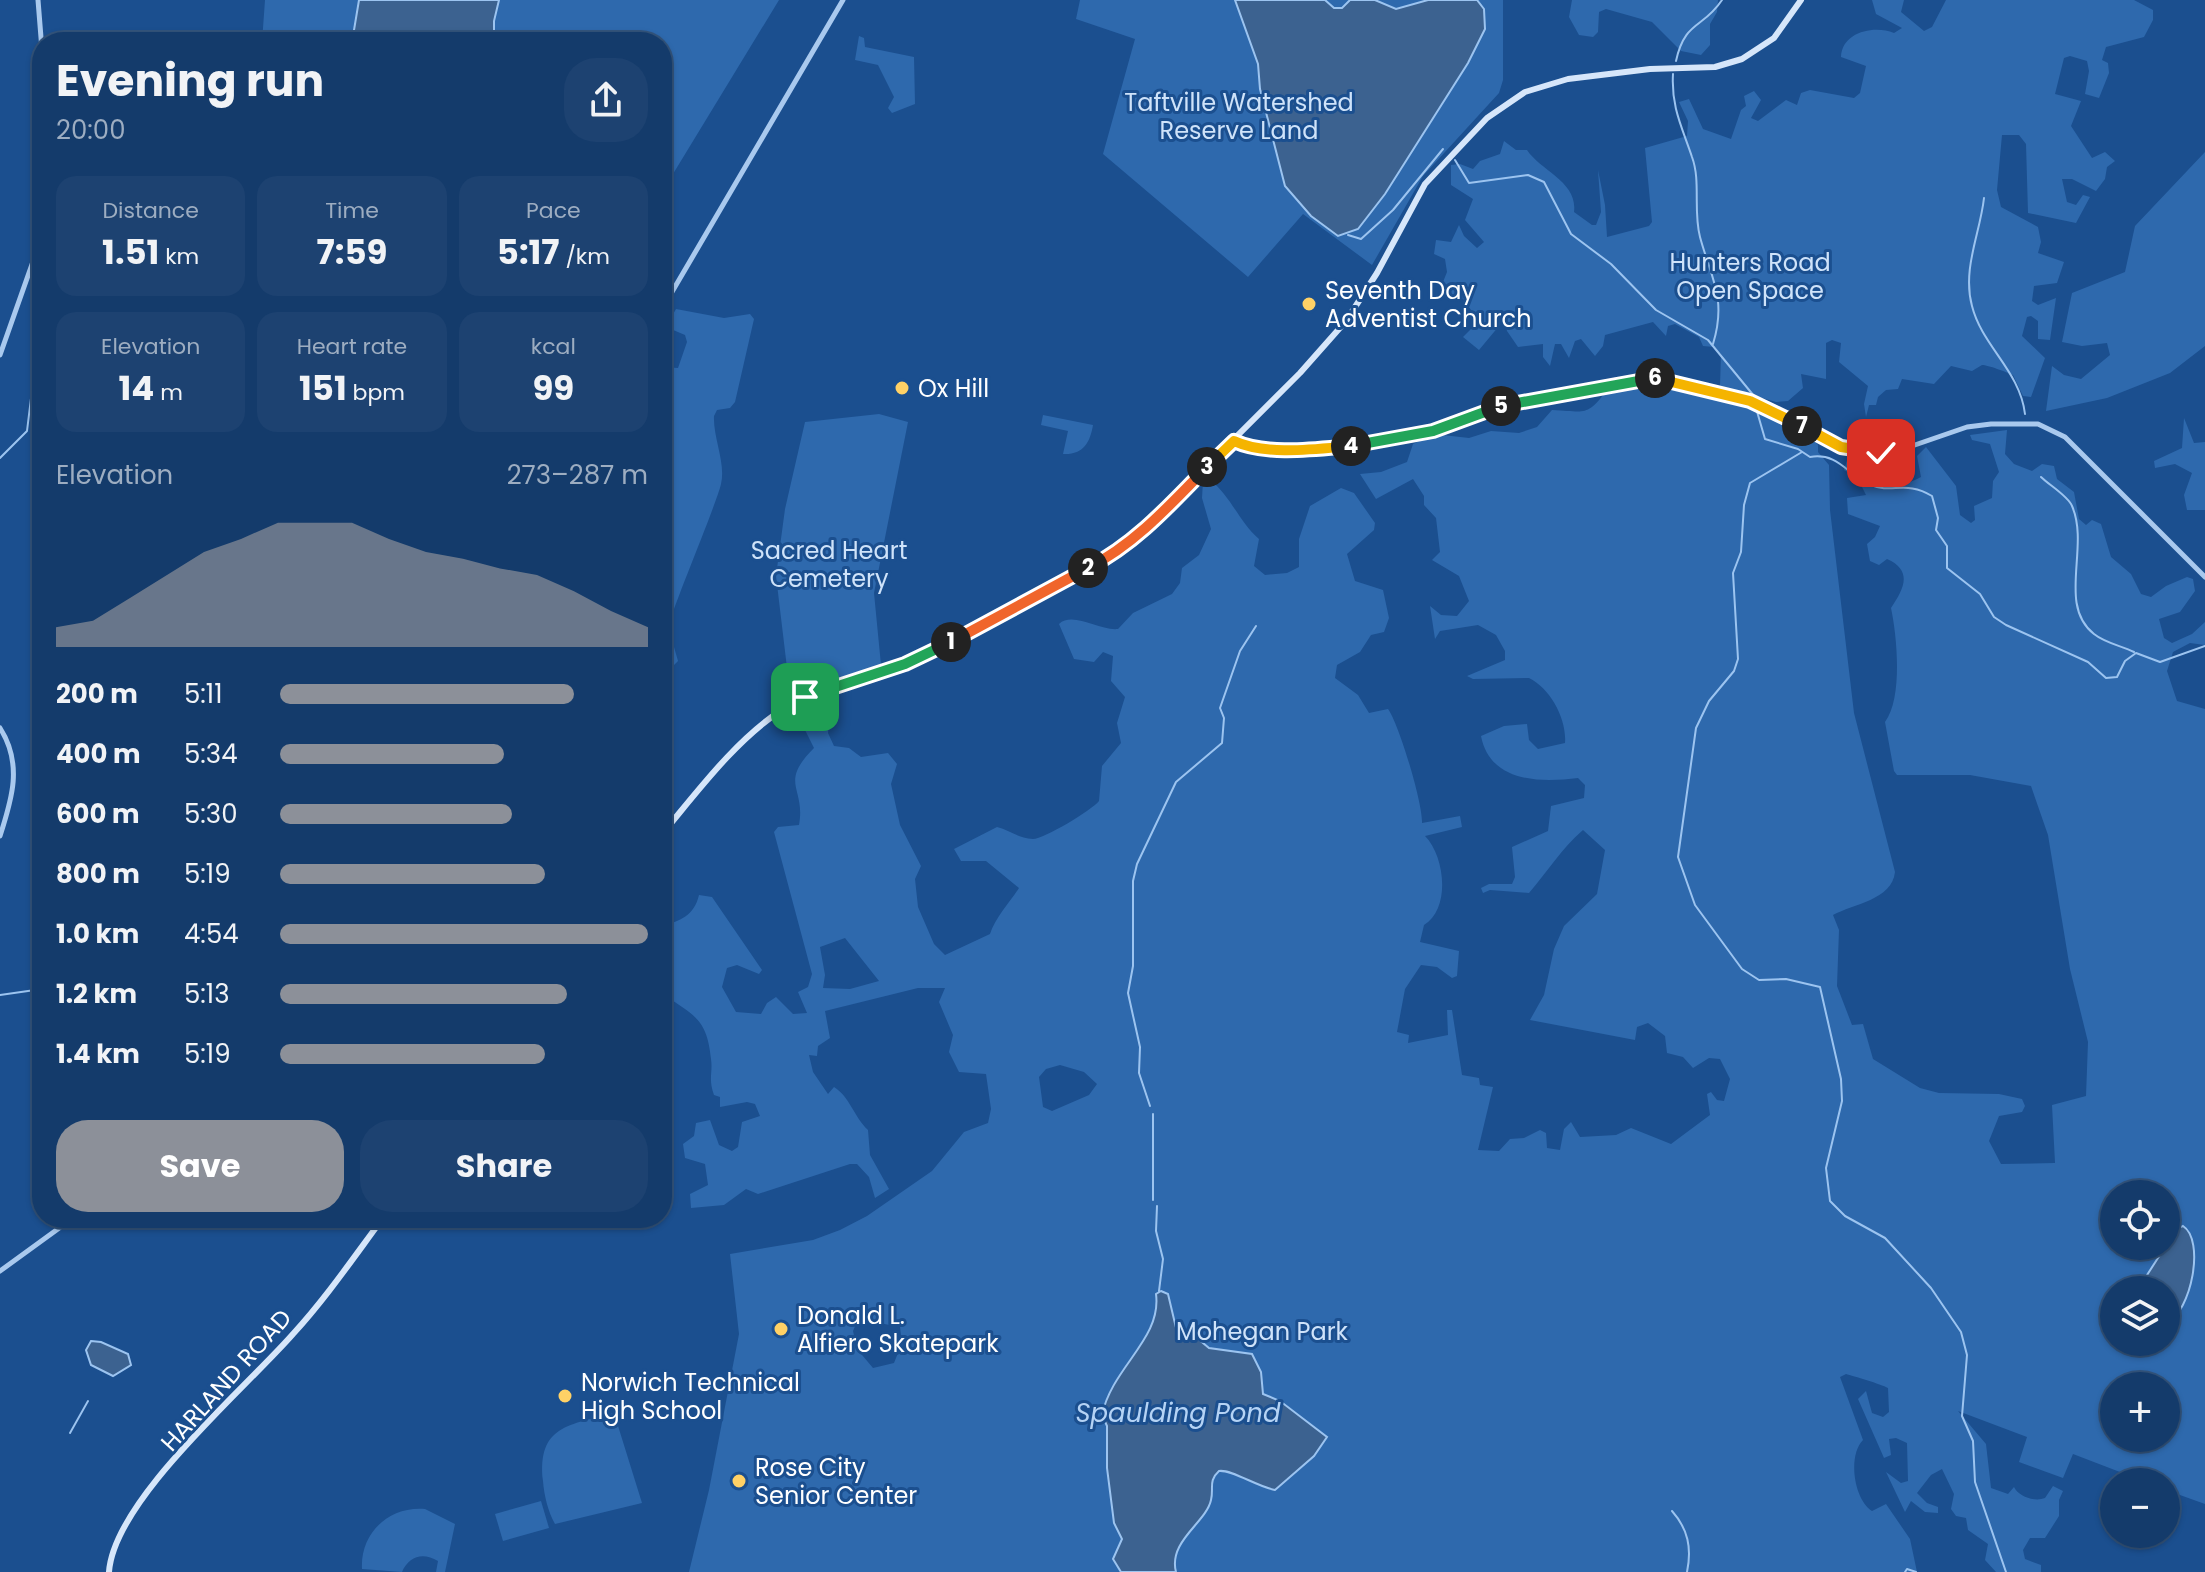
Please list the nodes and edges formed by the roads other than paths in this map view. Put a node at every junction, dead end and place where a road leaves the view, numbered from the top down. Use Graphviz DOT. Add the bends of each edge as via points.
graph roads {
  1 [pos="38,0"];
  2 [pos="843,0"];
  3 [pos="1801,0"];
  4 [pos="41,32"];
  5 [pos="32,264"];
  6 [pos="672,292"];
  7 [pos="0,355"];
  8 [pos="1234,441"];
  9 [pos="2205,577"];
  10 [pos="0,728"];
  11 [pos="672,823"];
  12 [pos="0,836"];
  13 [pos="59,1228"];
  14 [pos="375,1228"];
  15 [pos="0,1271"];
  16 [pos="109,1572"];
  1 -- 4 [label="street"];
  2 -- 6 [label="street"];
  3 -- 8 [label="main road" via="1774,38 1730,63 1568,79 1509,101 1440,165 1346,321"];
  5 -- 7 [label="street"];
  8 -- 9 [label="street" via="1313,448 1397,440 1524,400 1650,378 1768,407 1841,447 1862,452 1909,447 1967,427 2038,424 2065,437"];
  8 -- 11 [label="main road" via="1117,553 917,659 805,697 782,710 733,753"];
  10 -- 12 [label="street" via="15,768"];
  13 -- 15 [label="street"];
  14 -- 16 [label="main road, HARLAND ROAD" via="294,1333 137,1508 118,1536"];
}
